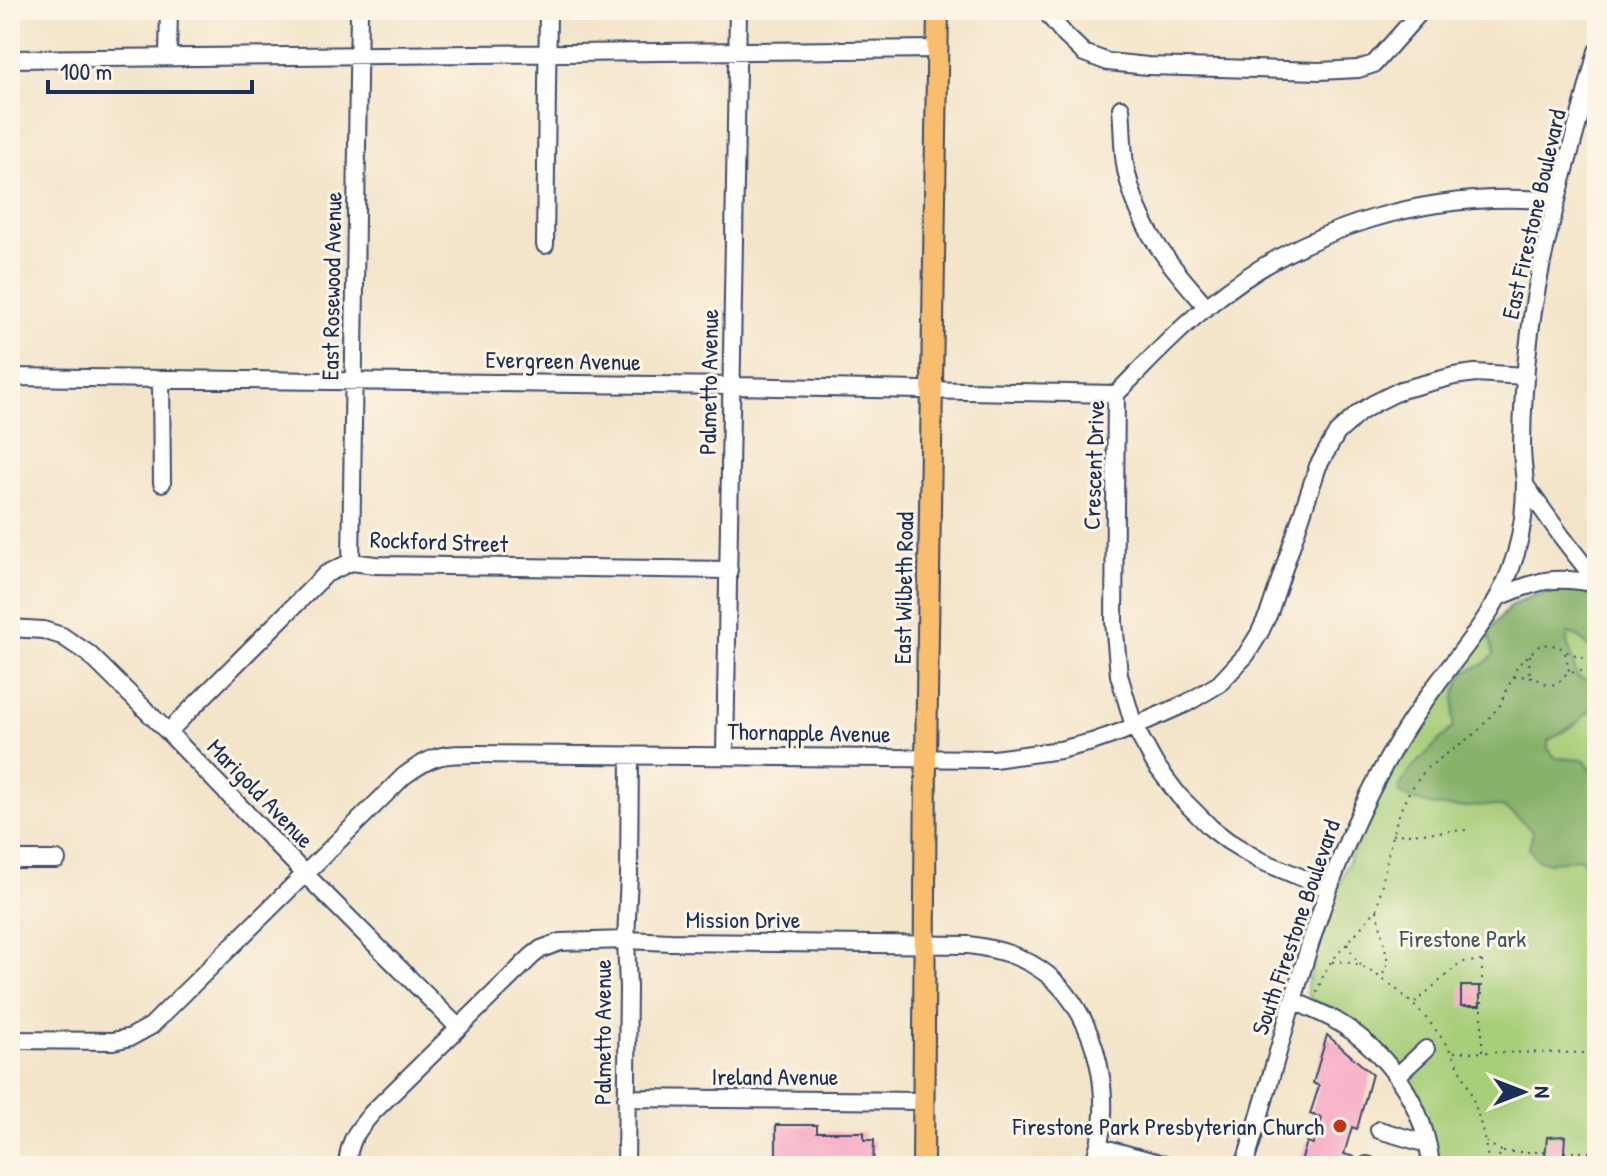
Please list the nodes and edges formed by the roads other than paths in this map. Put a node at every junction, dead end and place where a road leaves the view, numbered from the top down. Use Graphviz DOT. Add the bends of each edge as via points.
graph roads {
  1 [pos="169,10"];
  2 [pos="359,10"];
  3 [pos="548,10"];
  4 [pos="738,10"];
  5 [pos="938,10"];
  6 [pos="1049,10"];
  7 [pos="1416,12"];
  8 [pos="937,49"];
  9 [pos="738,51"];
  10 [pos="1597,51"];
  11 [pos="548,53"];
  12 [pos="358,55"];
  13 [pos="168,57"];
  14 [pos="10,59"];
  15 [pos="1121,108"];
  16 [pos="1589,109"];
  17 [pos="1557,201"];
  18 [pos="545,245"];
  19 [pos="1206,306"];
  20 [pos="1526,376"];
  21 [pos="10,377"];
  22 [pos="161,379"];
  23 [pos="354,381"];
  24 [pos="732,386"];
  25 [pos="932,390"];
  26 [pos="1116,394"];
  27 [pos="162,483"];
  28 [pos="1525,485"];
  29 [pos="351,562"];
  30 [pos="729,570"];
  31 [pos="1597,583"];
  32 [pos="1499,597"];
  33 [pos="10,628"];
  34 [pos="1134,726"];
  35 [pos="168,732"];
  36 [pos="630,755"];
  37 [pos="725,755"];
  38 [pos="926,758"];
  39 [pos="10,860"];
  40 [pos="57,860"];
  41 [pos="306,875"];
  42 [pos="1329,889"];
  43 [pos="626,940"];
  44 [pos="924,944"];
  45 [pos="1293,1000"];
  46 [pos="458,1027"];
  47 [pos="10,1040"];
  48 [pos="1426,1049"];
  49 [pos="1397,1076"];
  50 [pos="626,1098"];
  51 [pos="923,1101"];
  52 [pos="1379,1130"];
  53 [pos="1427,1144"];
  54 [pos="1100,1147"];
  55 [pos="347,1166"];
  56 [pos="626,1166"];
  57 [pos="923,1166"];
  58 [pos="1092,1166"];
  59 [pos="1169,1166"];
  60 [pos="1244,1166"];
  61 [pos="1431,1166"];
  1 -- 13 [label="street"];
  2 -- 12 [label="street, East Rosewood Avenue"];
  3 -- 11 [label="street"];
  4 -- 9 [label="street, Palmetto Avenue"];
  5 -- 8 [label="main road, East Wilbeth Road"];
  6 -- 7 [label="street" via="1084,53 1108,62 1320,71 1374,64"];
  8 -- 9 [label="street"];
  8 -- 25 [label="main road, East Wilbeth Road"];
  9 -- 11 [label="street"];
  9 -- 24 [label="street, Palmetto Avenue"];
  10 -- 16 [label="street, East Firestone Boulevard"];
  11 -- 12 [label="street"];
  11 -- 18 [label="street"];
  12 -- 13 [label="street"];
  12 -- 23 [label="street, East Rosewood Avenue"];
  13 -- 14 [label="street"];
  15 -- 19 [label="street" via="1126,169 1143,222 1169,265"];
  16 -- 17 [label="street, East Firestone Boulevard"];
  17 -- 19 [label="street, Crescent Drive" via="1466,200 1361,220 1281,255"];
  17 -- 20 [label="street, East Firestone Boulevard" via="1542,258"];
  19 -- 26 [label="street, Crescent Drive"];
  20 -- 28 [label="street, East Firestone Boulevard"];
  20 -- 34 [label="street, Thornapple Avenue" via="1454,376 1401,390 1359,413 1337,433 1318,466 1269,613 1246,655 1199,697"];
  21 -- 22 [label="street, Evergreen Avenue"];
  22 -- 23 [label="street, Evergreen Avenue"];
  22 -- 27 [label="street"];
  23 -- 24 [label="street, Evergreen Avenue"];
  23 -- 29 [label="street, East Rosewood Avenue"];
  24 -- 25 [label="street, Evergreen Avenue"];
  24 -- 30 [label="street, Palmetto Avenue"];
  25 -- 26 [label="street, Evergreen Avenue"];
  25 -- 38 [label="main road, East Wilbeth Road"];
  26 -- 34 [label="street, Crescent Drive" via="1114,622 1119,675"];
  28 -- 31 [label="street"];
  28 -- 32 [label="street, South Firestone Boulevard" via="1519,543"];
  29 -- 30 [label="street, Rockford Street"];
  29 -- 35 [label="street, Rockford Street" via="326,574"];
  30 -- 37 [label="street, Palmetto Avenue"];
  31 -- 32 [label="street" via="1550,579"];
  32 -- 42 [label="street, South Firestone Boulevard" via="1390,756"];
  33 -- 35 [label="street, Marigold Avenue" via="43,630 80,647"];
  34 -- 38 [label="street, Thornapple Avenue" via="1092,742 1015,757"];
  34 -- 42 [label="street, Crescent Drive" via="1179,796 1211,828 1259,860"];
  35 -- 41 [label="street, Marigold Avenue"];
  36 -- 37 [label="street, Thornapple Avenue"];
  36 -- 41 [label="street, Thornapple Avenue" via="432,758 404,776"];
  36 -- 43 [label="street, Palmetto Avenue"];
  37 -- 38 [label="street, Thornapple Avenue"];
  38 -- 44 [label="main road, East Wilbeth Road"];
  39 -- 40 [label="street"];
  41 -- 46 [label="street, Marigold Avenue"];
  41 -- 47 [label="street, Thornapple Avenue" via="141,1033 113,1041"];
  42 -- 45 [label="street, South Firestone Boulevard"];
  43 -- 44 [label="street, Mission Drive"];
  43 -- 46 [label="street, Mission Drive" via="560,942 541,949"];
  43 -- 50 [label="street, Palmetto Avenue"];
  44 -- 51 [label="main road, East Wilbeth Road"];
  44 -- 54 [label="street, Mission Drive" via="969,945 1015,955 1062,989 1095,1049 1102,1102"];
  45 -- 49 [label="street" via="1352,1032"];
  45 -- 60 [label="street, South Firestone Boulevard"];
  46 -- 55 [label="street, Mission Drive" via="356,1132"];
  48 -- 49 [label="street"];
  49 -- 53 [label="street"];
  50 -- 51 [label="street, Ireland Avenue"];
  50 -- 56 [label="street, Palmetto Avenue"];
  51 -- 57 [label="main road, East Wilbeth Road"];
  52 -- 53 [label="street"];
  53 -- 61 [label="street"];
  54 -- 58 [label="street"];
  54 -- 59 [label="street"];
}
